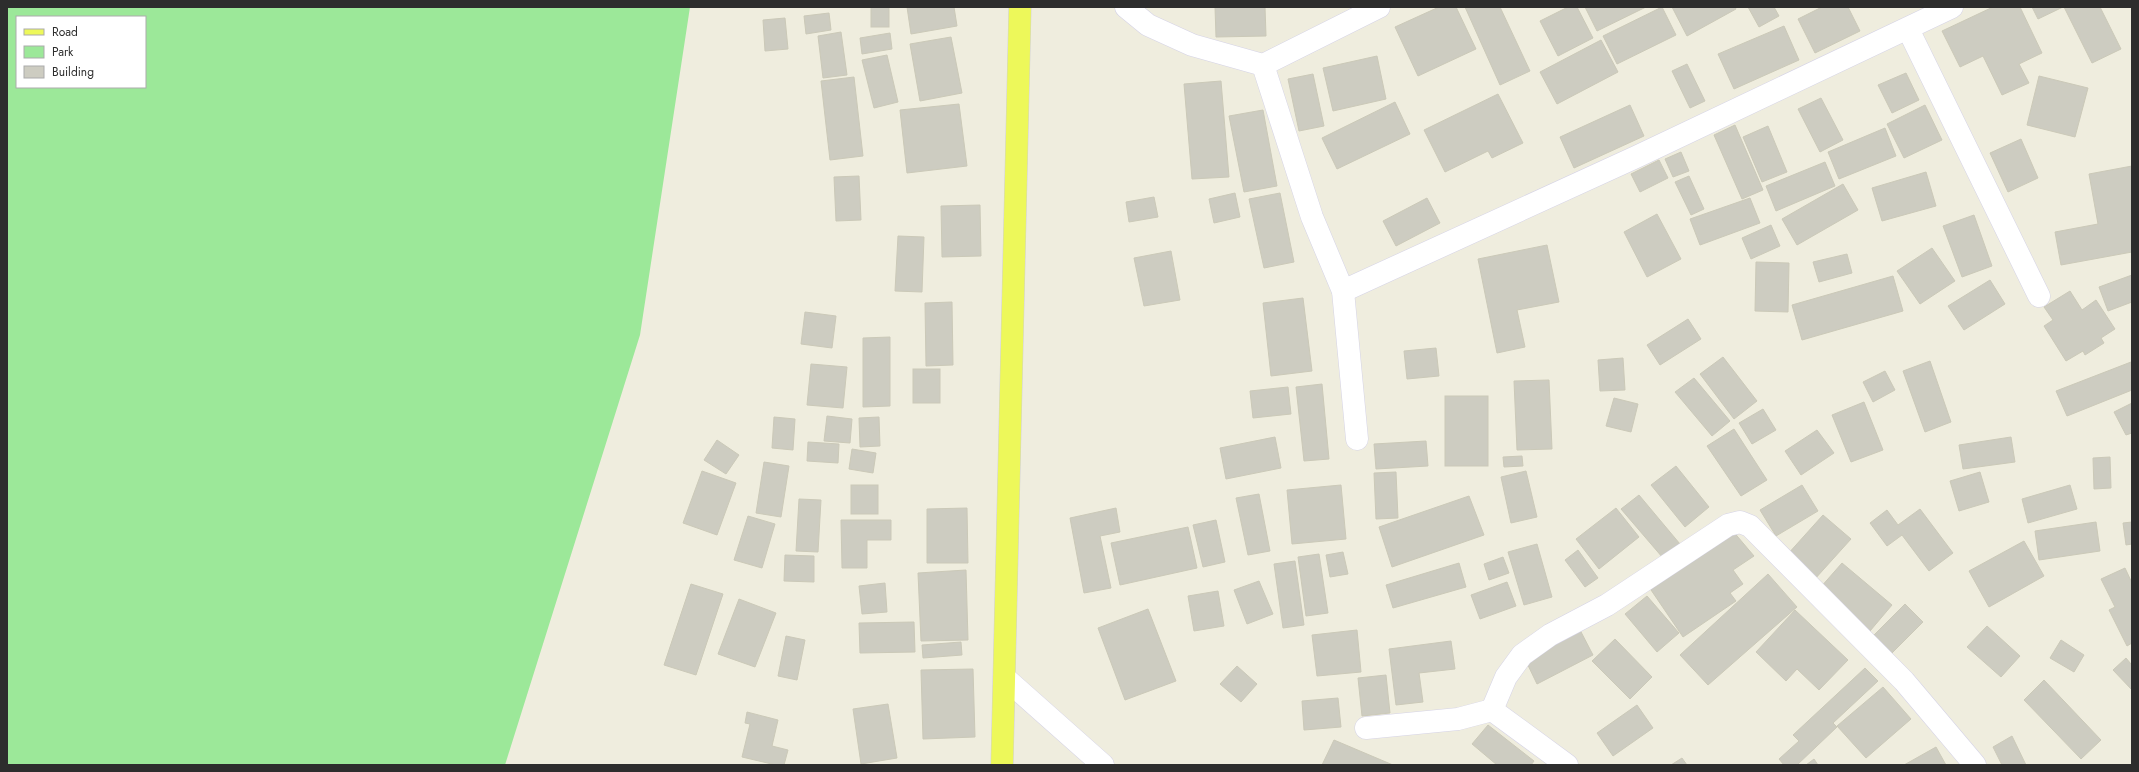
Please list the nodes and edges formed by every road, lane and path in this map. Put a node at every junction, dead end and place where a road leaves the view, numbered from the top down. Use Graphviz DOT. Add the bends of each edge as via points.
graph roads {
  1 [pos="1020,7"];
  2 [pos="1126,7"];
  3 [pos="1379,7"];
  4 [pos="1952,7"];
  5 [pos="1908,29"];
  6 [pos="1263,65"];
  7 [pos="1343,291"];
  8 [pos="2039,296"];
  9 [pos="1357,439"];
  10 [pos="1005,678"];
  11 [pos="1492,710"];
  12 [pos="1366,728"];
  13 [pos="1002,765"];
  14 [pos="1103,765"];
  15 [pos="1567,765"];
  16 [pos="1975,765"];
  1 -- 10 [label="main road"];
  2 -- 6 [label="street" via="1148,25 1192,45"];
  3 -- 6 [label="street"];
  4 -- 5 [label="street"];
  5 -- 7 [label="street"];
  5 -- 8 [label="street"];
  6 -- 7 [label="street" via="1312,217"];
  7 -- 9 [label="street"];
  10 -- 13 [label="main road"];
  10 -- 14 [label="street"];
  11 -- 12 [label="street" via="1458,718"];
  11 -- 15 [label="street"];
  11 -- 16 [label="street" via="1506,676 1522,655 1550,635 1607,605 1728,525 1740,522 1750,526 1904,681"];
}
